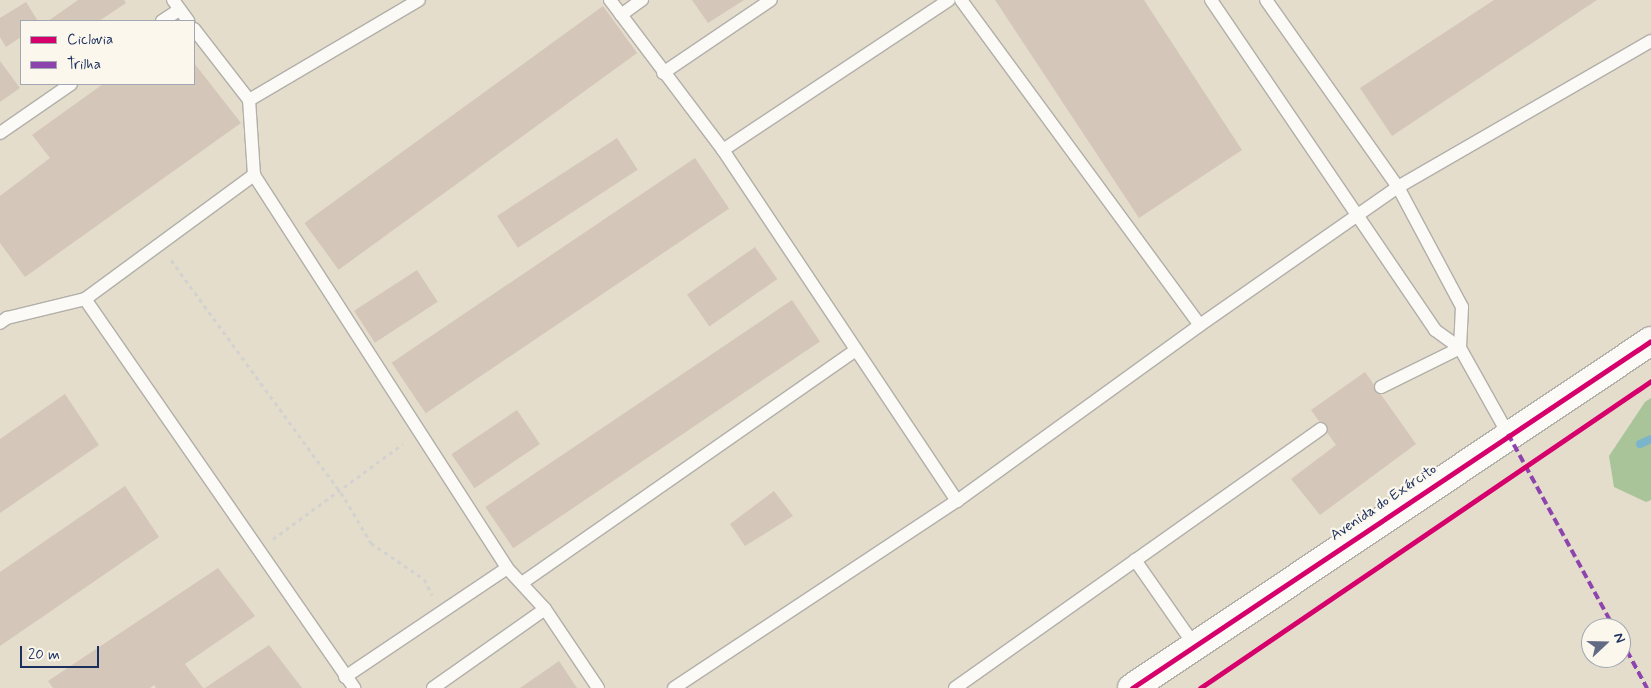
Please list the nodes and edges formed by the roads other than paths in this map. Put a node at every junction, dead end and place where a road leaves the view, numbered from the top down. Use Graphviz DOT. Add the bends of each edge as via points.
graph roads {
  1 [pos="419,0"];
  2 [pos="610,0"];
  3 [pos="642,0"];
  4 [pos="771,0"];
  5 [pos="949,0"];
  6 [pos="961,0"];
  7 [pos="1211,0"];
  8 [pos="1266,0"];
  9 [pos="176,5"];
  10 [pos="621,15"];
  11 [pos="163,20"];
  12 [pos="187,20"];
  13 [pos="195,30"];
  14 [pos="1651,41"];
  15 [pos="662,73"];
  16 [pos="70,85"];
  17 [pos="249,100"];
  18 [pos="0,133"];
  19 [pos="723,150"];
  20 [pos="254,175"];
  21 [pos="1398,187"];
  22 [pos="1356,216"];
  23 [pos="84,299"];
  24 [pos="2,317"];
  25 [pos="1200,325"];
  26 [pos="1651,341"];
  27 [pos="1460,348"];
  28 [pos="856,350"];
  29 [pos="1381,388"];
  30 [pos="1321,429"];
  31 [pos="1508,434"];
  32 [pos="957,501"];
  33 [pos="1135,560"];
  34 [pos="507,568"];
  35 [pos="522,583"];
  36 [pos="545,608"];
  37 [pos="1194,646"];
  38 [pos="345,677"];
  39 [pos="354,688"];
  40 [pos="433,688"];
  41 [pos="598,688"];
  42 [pos="674,688"];
  43 [pos="955,688"];
  44 [pos="1132,688"];
  1 -- 17 [label="lane"];
  2 -- 10 [label="lane"];
  3 -- 10 [label="lane"];
  4 -- 15 [label="lane"];
  5 -- 19 [label="lane"];
  6 -- 25 [label="lane"];
  7 -- 22 [label="lane"];
  8 -- 21 [label="lane"];
  9 -- 11 [label="lane"];
  9 -- 12 [label="lane"];
  10 -- 15 [label="lane"];
  13 -- 17 [label="lane"];
  14 -- 21 [label="lane"];
  15 -- 19 [label="lane"];
  16 -- 18 [label="lane"];
  17 -- 20 [label="lane"];
  19 -- 28 [label="lane"];
  20 -- 23 [label="lane"];
  20 -- 34 [label="lane"];
  21 -- 22 [label="lane"];
  21 -- 27 [label="lane" via="1462,307"];
  22 -- 25 [label="lane"];
  22 -- 27 [label="lane" via="1435,330"];
  23 -- 24 [label="lane"];
  23 -- 38 [label="lane"];
  25 -- 32 [label="lane"];
  26 -- 31 [label="street, Avenida do Exército"];
  27 -- 29 [label="lane"];
  27 -- 31 [label="lane"];
  28 -- 32 [label="lane"];
  28 -- 35 [label="lane"];
  30 -- 33 [label="lane"];
  31 -- 37 [label="street, Avenida do Exército"];
  32 -- 42 [label="lane"];
  33 -- 37 [label="lane"];
  33 -- 43 [label="lane"];
  34 -- 35 [label="lane"];
  34 -- 38 [label="lane"];
  35 -- 36 [label="lane"];
  36 -- 40 [label="lane"];
  36 -- 41 [label="lane"];
  37 -- 44 [label="street, Avenida do Exército"];
  38 -- 39 [label="lane"];
}
